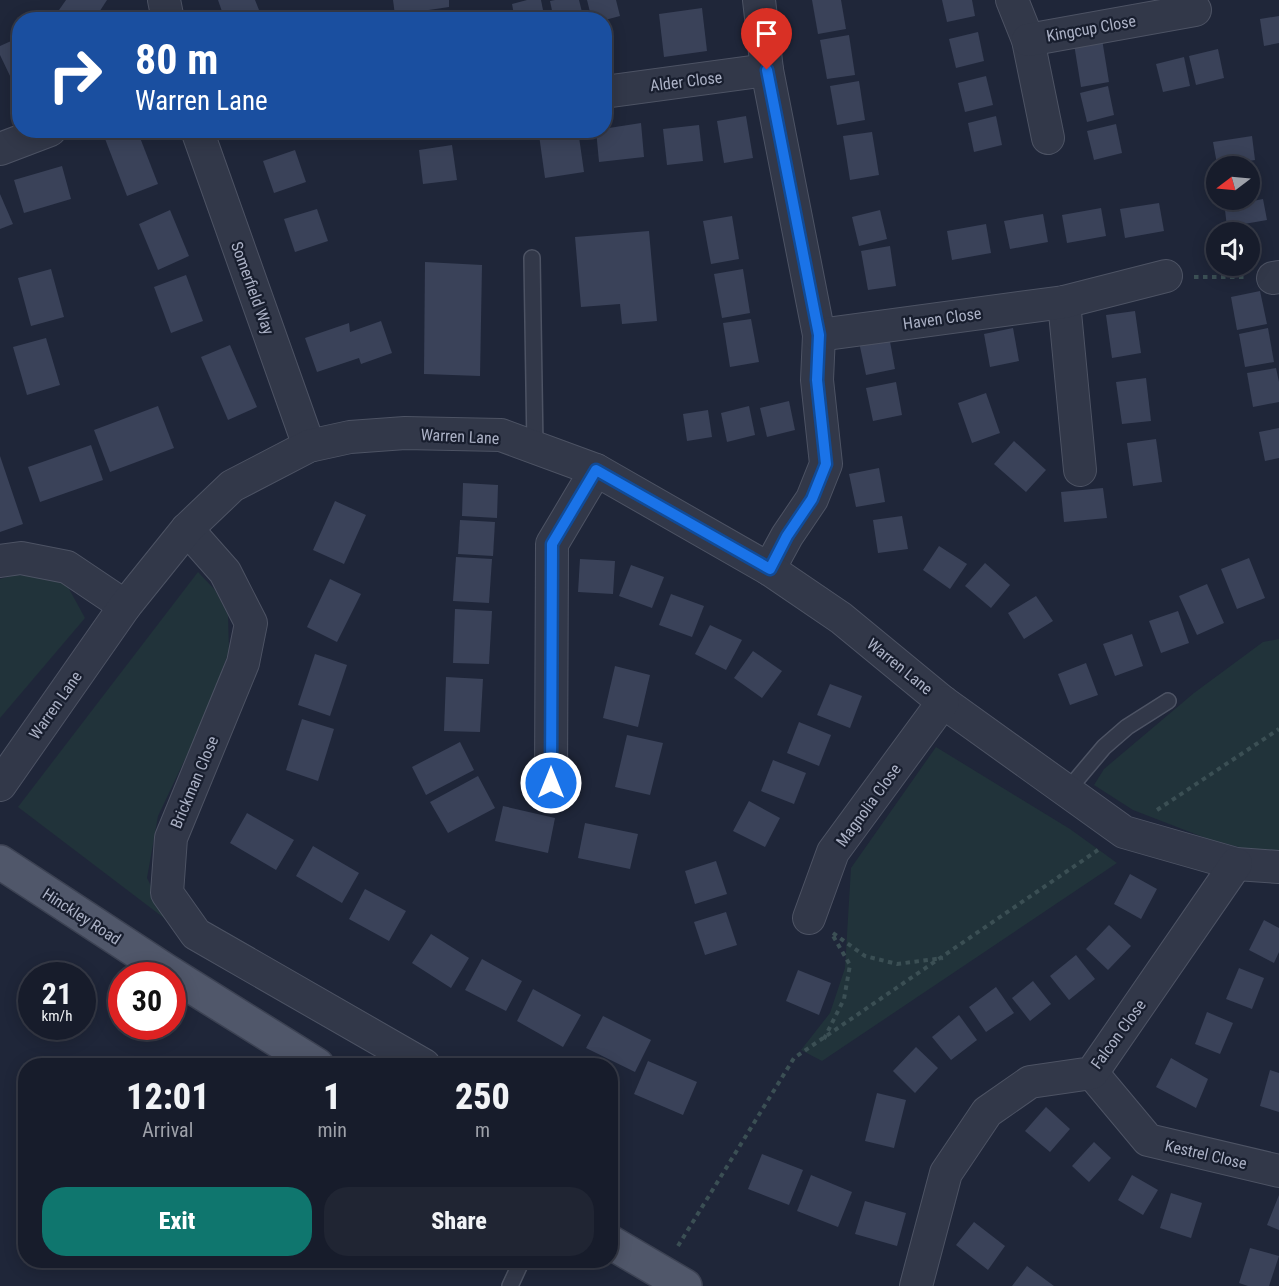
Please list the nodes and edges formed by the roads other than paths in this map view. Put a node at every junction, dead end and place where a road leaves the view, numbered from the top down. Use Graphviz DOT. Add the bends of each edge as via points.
graph roads {
  1 [pos="759,0"];
  2 [pos="1012,0"];
  3 [pos="1195,10"];
  4 [pos="1028,40"];
  5 [pos="767,70"];
  6 [pos="612,91"];
  7 [pos="28,138"];
  8 [pos="199,138"];
  9 [pos="1048,138"];
  10 [pos="0,148"];
  11 [pos="532,258"];
  12 [pos="1166,276"];
  13 [pos="1064,302"];
  14 [pos="819,335"];
  15 [pos="309,446"];
  16 [pos="535,448"];
  17 [pos="596,470"];
  18 [pos="1080,470"];
  19 [pos="186,529"];
  20 [pos="0,561"];
  21 [pos="770,569"];
  22 [pos="125,606"];
  23 [pos="1168,701"];
  24 [pos="944,702"];
  25 [pos="551,783"];
  26 [pos="0,785"];
  27 [pos="1067,791"];
  28 [pos="0,862"];
  29 [pos="1236,864"];
  30 [pos="1279,867"];
  31 [pos="809,918"];
  32 [pos="306,1058"];
  33 [pos="412,1058"];
  34 [pos="1092,1073"];
  35 [pos="1279,1171"];
  36 [pos="618,1247"];
  37 [pos="518,1268"];
  38 [pos="674,1279"];
  39 [pos="510,1286"];
  40 [pos="916,1286"];
  1 -- 5 [label="street"];
  2 -- 4 [label="street, Kingcup Close"];
  3 -- 4 [label="street, Kingcup Close"];
  4 -- 9 [label="street"];
  5 -- 6 [label="street, Alder Close"];
  5 -- 14 [label="street"];
  7 -- 10 [label="street"];
  8 -- 15 [label="street, Somerfield Way"];
  11 -- 16 [label="lane"];
  12 -- 13 [label="street, Haven Close"];
  13 -- 14 [label="street, Haven Close"];
  13 -- 18 [label="street"];
  14 -- 21 [label="street" via="817,380 826,464 812,499"];
  15 -- 16 [label="street, Warren Lane" via="350,437 405,433 501,435"];
  15 -- 19 [label="street, Warren Lane" via="232,486"];
  16 -- 17 [label="street, Warren Lane"];
  17 -- 21 [label="street, Warren Lane"];
  17 -- 25 [label="street" via="552,544"];
  19 -- 22 [label="street, Warren Lane"];
  19 -- 33 [label="street, Brickman Close" via="225,572 251,623 243,663 171,838 167,893 196,934"];
  20 -- 22 [label="street" via="21,558 67,567"];
  21 -- 24 [label="street, Warren Lane" via="841,618"];
  22 -- 26 [label="street, Warren Lane"];
  23 -- 27 [label="lane" via="1104,747"];
  24 -- 27 [label="street, Warren Lane"];
  24 -- 31 [label="street, Magnolia Close" via="833,852"];
  27 -- 29 [label="street, Warren Lane" via="1124,832"];
  28 -- 32 [label="main road, Hinckley Road"];
  29 -- 30 [label="street, Warren Lane"];
  29 -- 34 [label="street, Falcon Close"];
  34 -- 35 [label="street, Kestrel Close" via="1148,1140"];
  34 -- 40 [label="street, Falcon Close" via="1030,1082 987,1112 946,1173"];
  36 -- 38 [label="main road"];
  37 -- 39 [label="lane"];
}
